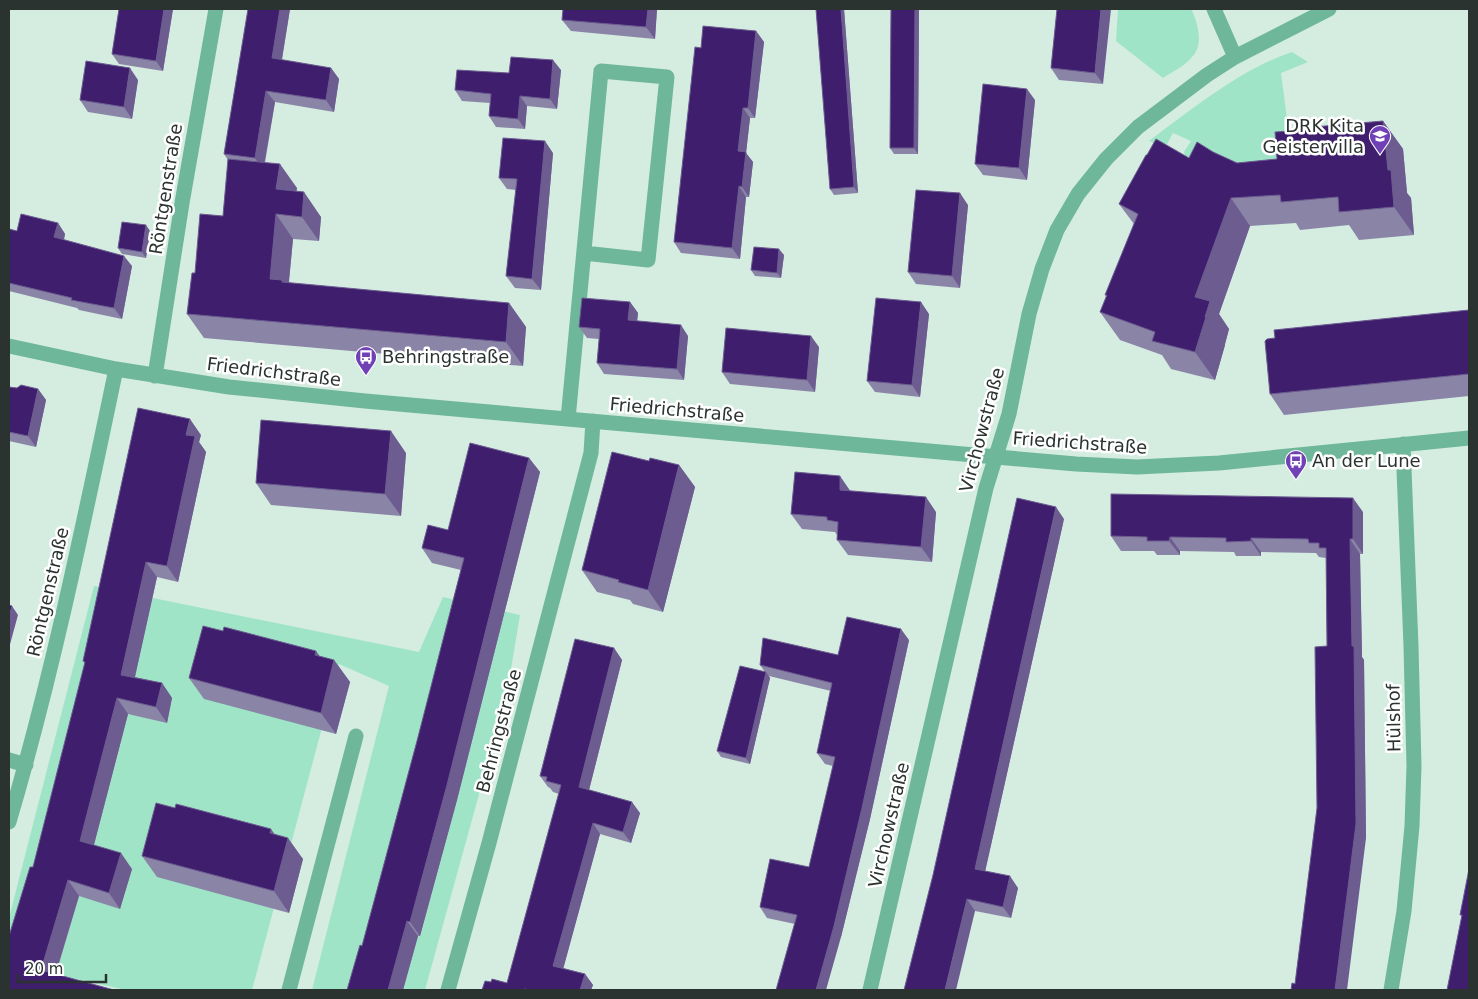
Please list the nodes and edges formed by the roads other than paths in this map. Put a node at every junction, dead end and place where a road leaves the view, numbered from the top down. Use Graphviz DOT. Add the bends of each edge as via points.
graph roads {
  1 [pos="216,9"];
  2 [pos="1214,9"];
  3 [pos="1328,9"];
  4 [pos="1235,57"];
  5 [pos="584,253"];
  6 [pos="9,346"];
  7 [pos="116,369"];
  8 [pos="155,376"];
  9 [pos="568,419"];
  10 [pos="593,421"];
  11 [pos="1469,438"];
  12 [pos="1403,444"];
  13 [pos="996,456"];
  14 [pos="356,736"];
  15 [pos="9,760"];
  16 [pos="26,765"];
  17 [pos="9,822"];
  18 [pos="288,990"];
  19 [pos="448,990"];
  20 [pos="870,990"];
  21 [pos="1391,990"];
  1 -- 8 [label="street, Röntgenstraße"];
  2 -- 4 [label="street"];
  3 -- 4 [label="street, Virchowstraße"];
  4 -- 13 [label="street, Virchowstraße" via="1207,74 1138,127 1078,194 1056,230 1029,314 1009,414"];
  5 -- 5 [label="street" via="601,71 667,77 648,260"];
  5 -- 9 [label="street"];
  6 -- 7 [label="street, Friedrichstraße"];
  7 -- 8 [label="street, Friedrichstraße"];
  7 -- 16 [label="street, Röntgenstraße"];
  8 -- 9 [label="street, Friedrichstraße" via="229,387"];
  9 -- 10 [label="street, Friedrichstraße"];
  10 -- 13 [label="street, Friedrichstraße"];
  10 -- 19 [label="street, Behringstraße" via="591,453"];
  11 -- 12 [label="street, Friedrichstraße"];
  12 -- 13 [label="street, Friedrichstraße" via="1219,463 1137,467"];
  12 -- 21 [label="street, Hülshof" via="1414,774 1404,911"];
  13 -- 20 [label="street, Virchowstraße"];
  14 -- 18 [label="street"];
  15 -- 16 [label="street"];
  16 -- 17 [label="street, Röntgenstraße"];
}
